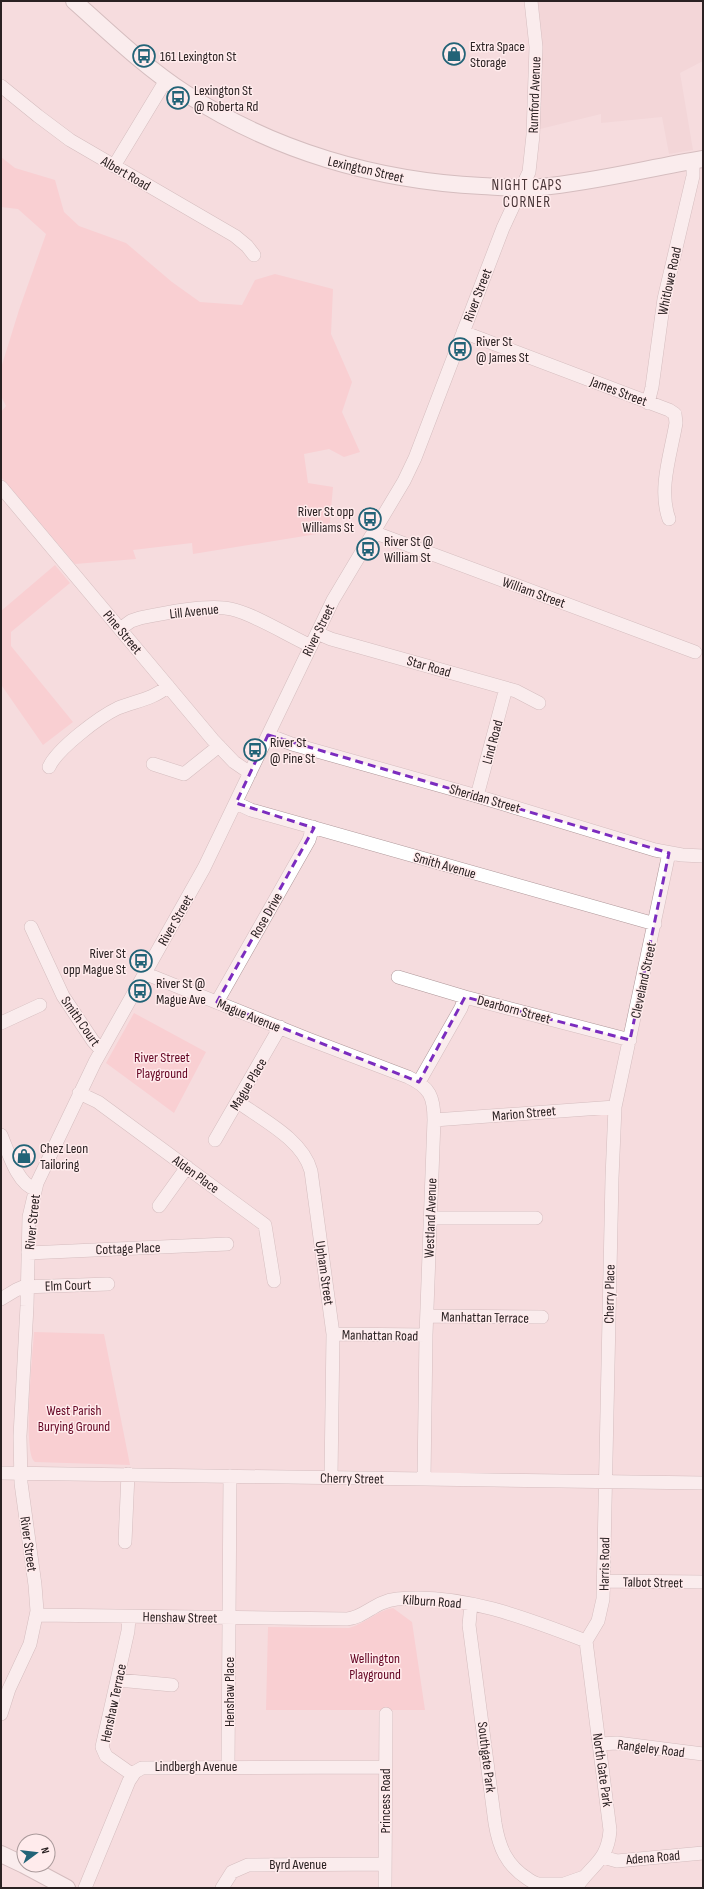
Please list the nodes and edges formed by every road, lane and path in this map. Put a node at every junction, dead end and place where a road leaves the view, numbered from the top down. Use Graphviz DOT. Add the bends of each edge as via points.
graph roads {
  1 [pos="74,1"];
  2 [pos="531,1"];
  3 [pos="166,80"];
  4 [pos="1,86"];
  5 [pos="698,160"];
  6 [pos="114,166"];
  7 [pos="522,188"];
  8 [pos="254,255"];
  9 [pos="463,332"];
  10 [pos="648,403"];
  11 [pos="1,487"];
  12 [pos="669,519"];
  13 [pos="373,532"];
  14 [pos="120,629"];
  15 [pos="317,633"];
  16 [pos="311,646"];
  17 [pos="695,652"];
  18 [pos="168,686"];
  19 [pos="506,688"];
  20 [pos="539,703"];
  21 [pos="268,735"];
  22 [pos="219,746"];
  23 [pos="153,764"];
  24 [pos="49,767"];
  25 [pos="250,773"];
  26 [pos="477,796"];
  27 [pos="236,803"];
  28 [pos="313,827"];
  29 [pos="669,853"];
  30 [pos="703,856"];
  31 [pos="655,924"];
  32 [pos="31,927"];
  33 [pos="144,973"];
  34 [pos="398,977"];
  35 [pos="465,997"];
  36 [pos="217,1002"];
  37 [pos="40,1005"];
  38 [pos="1,1023"];
  39 [pos="280,1027"];
  40 [pos="630,1040"];
  41 [pos="101,1050"];
  42 [pos="419,1082"];
  43 [pos="79,1093"];
  44 [pos="238,1102"];
  45 [pos="615,1107"];
  46 [pos="434,1120"];
  47 [pos="1,1135"];
  48 [pos="215,1140"];
  49 [pos="187,1167"];
  50 [pos="35,1189"];
  51 [pos="158,1206"];
  52 [pos="430,1218"];
  53 [pos="536,1218"];
  54 [pos="227,1244"];
  55 [pos="28,1253"];
  56 [pos="274,1281"];
  57 [pos="108,1284"];
  58 [pos="28,1287"];
  59 [pos="1,1299"];
  60 [pos="427,1316"];
  61 [pos="542,1317"];
  62 [pos="333,1334"];
  63 [pos="426,1336"];
  64 [pos="1,1473"];
  65 [pos="20,1473"];
  66 [pos="128,1474"];
  67 [pos="230,1476"];
  68 [pos="331,1477"];
  69 [pos="424,1479"];
  70 [pos="605,1482"];
  71 [pos="703,1483"];
  72 [pos="125,1542"];
  73 [pos="604,1581"];
  74 [pos="703,1582"];
  75 [pos="470,1604"];
  76 [pos="37,1615"];
  77 [pos="129,1617"];
  78 [pos="229,1618"];
  79 [pos="586,1641"];
  80 [pos="118,1680"];
  81 [pos="172,1685"];
  82 [pos="1,1712"];
  83 [pos="386,1714"];
  84 [pos="600,1744"];
  85 [pos="703,1754"];
  86 [pos="228,1766"];
  87 [pos="385,1767"];
  88 [pos="133,1775"];
  89 [pos="703,1853"];
  90 [pos="1,1854"];
  91 [pos="603,1857"];
  92 [pos="16,1861"];
  93 [pos="385,1864"];
  94 [pos="39,1873"];
  95 [pos="584,1877"];
  96 [pos="542,1886"];
  97 [pos="67,1888"];
  98 [pos="85,1888"];
  99 [pos="222,1888"];
  100 [pos="385,1888"];
  101 [pos="576,1888"];
  1 -- 3 [label="main road, Lexington Street"];
  2 -- 7 [label="street, Rumford Avenue" via="536,47 533,135 530,169"];
  3 -- 6 [label="street"];
  3 -- 7 [label="main road, Lexington Street" via="231,120 288,146 332,161 371,172 422,181"];
  4 -- 6 [label="street, Albert Road" via="62,134"];
  5 -- 7 [label="main road, Lexington Street" via="555,185"];
  5 -- 10 [label="street, Whitlowe Road" via="664,299"];
  6 -- 8 [label="street, Albert Road" via="235,236"];
  7 -- 9 [label="street, River Street"];
  9 -- 10 [label="street, James Street"];
  9 -- 13 [label="street, River Street" via="412,463"];
  10 -- 12 [label="street, James Street" via="672,412 677,420 665,490"];
  11 -- 14 [label="street, Pine Street"];
  13 -- 15 [label="street, River Street" via="339,589"];
  13 -- 17 [label="street, William Street"];
  14 -- 16 [label="street, Lill Avenue" via="140,618 223,608 242,612"];
  14 -- 18 [label="street, Pine Street"];
  15 -- 16 [label="street, River Street"];
  15 -- 19 [label="street, Star Road"];
  16 -- 21 [label="street, River Street"];
  18 -- 22 [label="street, Pine Street"];
  18 -- 24 [label="street" via="154,696 110,713 62,748"];
  19 -- 20 [label="street, Star Road"];
  19 -- 26 [label="street, Lind Road"];
  21 -- 25 [label="street, River Street"];
  21 -- 26 [label="street, Sheridan Street"];
  22 -- 23 [label="street" via="184,774"];
  22 -- 25 [label="street, Pine Street" via="237,765"];
  25 -- 27 [label="street, River Street"];
  26 -- 29 [label="street, Sheridan Street"];
  27 -- 28 [label="street, Smith Avenue" via="251,810"];
  27 -- 33 [label="street, River Street" via="199,877"];
  28 -- 31 [label="street, Smith Avenue"];
  28 -- 36 [label="street, Rose Drive" via="309,840"];
  29 -- 30 [label="street, Sheridan Street"];
  29 -- 31 [label="street, Cleveland Street"];
  31 -- 40 [label="street, Cleveland Street"];
  32 -- 41 [label="street, Smith Court" via="63,996"];
  33 -- 36 [label="street, Mague Avenue"];
  33 -- 41 [label="street, River Street"];
  34 -- 35 [label="street, Dearborn Street"];
  35 -- 40 [label="street, Dearborn Street"];
  35 -- 42 [label="street"];
  36 -- 39 [label="street, Mague Avenue"];
  37 -- 38 [label="street"];
  39 -- 42 [label="street, Mague Avenue"];
  39 -- 44 [label="street, Mague Place"];
  40 -- 45 [label="street, Cleveland Street"];
  41 -- 43 [label="street, River Street"];
  42 -- 46 [label="street, Westland Avenue" via="431,1097"];
  43 -- 49 [label="street, Alden Place" via="98,1102"];
  43 -- 50 [label="street, River Street"];
  44 -- 48 [label="street, Mague Place"];
  44 -- 62 [label="street, Upham Street" via="295,1144 308,1162 312,1175"];
  45 -- 46 [label="street, Marion Street"];
  45 -- 70 [label="street, Cherry Place"];
  46 -- 52 [label="street, Westland Avenue"];
  47 -- 50 [label="street" via="20,1178 27,1186"];
  49 -- 51 [label="street"];
  49 -- 56 [label="street, Alden Place" via="265,1225"];
  50 -- 55 [label="street, River Street" via="29,1217"];
  52 -- 53 [label="street"];
  52 -- 60 [label="street, Westland Avenue"];
  54 -- 55 [label="street, Cottage Place"];
  55 -- 58 [label="street, River Street"];
  57 -- 58 [label="street, Elm Court"];
  58 -- 59 [label="street, Elm Court" via="18,1288"];
  58 -- 65 [label="street, River Street" via="20,1421"];
  60 -- 61 [label="street, Manhattan Terrace"];
  60 -- 63 [label="street, Westland Avenue"];
  62 -- 63 [label="street, Manhattan Road"];
  62 -- 68 [label="street, Upham Street"];
  63 -- 69 [label="street, Westland Avenue"];
  64 -- 65 [label="street, Cherry Street"];
  65 -- 66 [label="street, Cherry Street"];
  65 -- 76 [label="street, River Street"];
  66 -- 67 [label="street, Cherry Street"];
  66 -- 72 [label="street"];
  67 -- 68 [label="street, Cherry Street"];
  67 -- 78 [label="street, Henshaw Street"];
  68 -- 69 [label="street, Cherry Street"];
  69 -- 70 [label="street, Cherry Street"];
  70 -- 71 [label="street, Cherry Street"];
  70 -- 73 [label="street, Harris Road"];
  73 -- 74 [label="street, Talbot Street"];
  73 -- 79 [label="street, Harris Road" via="600,1616"];
  75 -- 78 [label="street, Kilburn Road" via="399,1599 378,1603 350,1619"];
  75 -- 79 [label="street, Kilburn Road" via="521,1617"];
  75 -- 96 [label="street, Southgate Park" via="469,1625 498,1839 502,1853 510,1864 528,1880"];
  76 -- 77 [label="street, Henshaw Street"];
  76 -- 82 [label="street, River Street" via="30,1644"];
  77 -- 78 [label="street, Henshaw Street"];
  77 -- 80 [label="street, Henshaw Terrace"];
  78 -- 86 [label="street, Henshaw Place"];
  79 -- 84 [label="street, North Gate Park"];
  80 -- 81 [label="street"];
  80 -- 88 [label="street, Henshaw Terrace" via="102,1747 106,1756"];
  83 -- 87 [label="street, Princess Road"];
  84 -- 85 [label="street, Rangeley Road" via="616,1743"];
  84 -- 91 [label="street, North Gate Park" via="610,1826 608,1845"];
  86 -- 87 [label="street, Lindbergh Avenue"];
  86 -- 88 [label="street, Lindbergh Avenue" via="148,1766"];
  87 -- 93 [label="street, Princess Road"];
  88 -- 98 [label="street"];
  89 -- 91 [label="street, Adena Road" via="617,1861"];
  90 -- 92 [label="main road"];
  91 -- 95 [label="street, North Gate Park"];
  93 -- 99 [label="street, Byrd Avenue" via="248,1865 232,1872"];
  93 -- 100 [label="street, Princess Road"];
  94 -- 97 [label="main road"];
  95 -- 96 [label="street" via="564,1884"];
  95 -- 101 [label="street, North Gate Park"];
}
